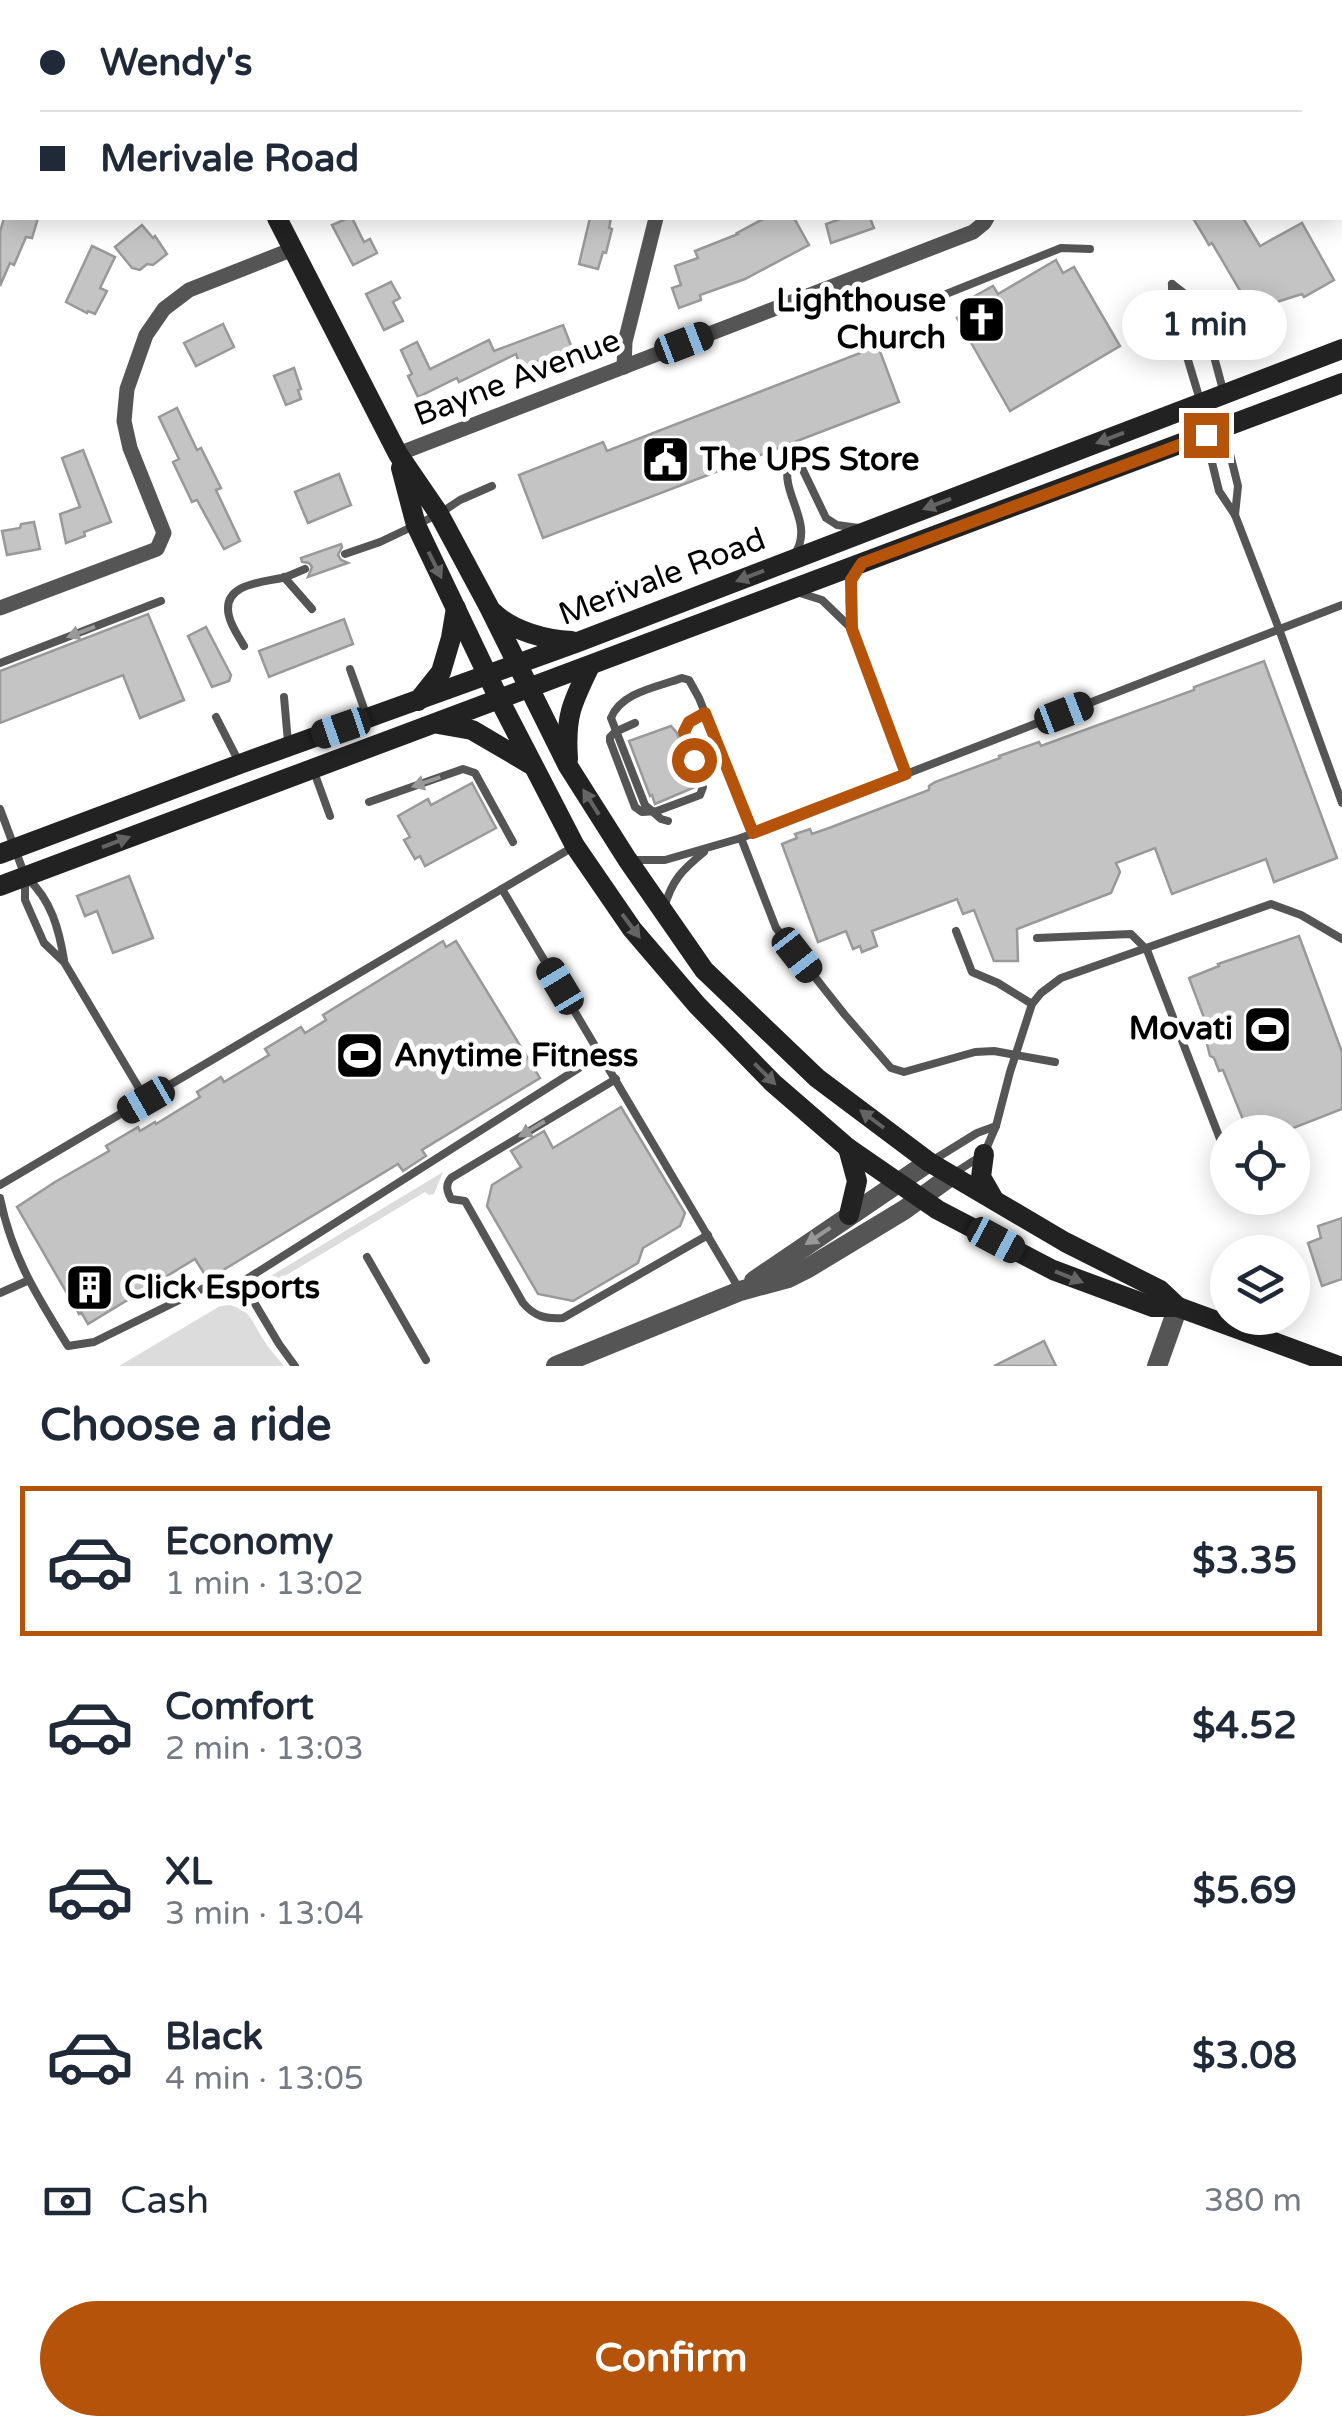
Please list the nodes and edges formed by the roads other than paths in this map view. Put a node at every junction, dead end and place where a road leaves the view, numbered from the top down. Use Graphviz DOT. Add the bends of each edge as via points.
graph roads {
  1 [pos="279,220"];
  2 [pos="656,220"];
  3 [pos="986,220"];
  4 [pos="293,249"];
  5 [pos="1090,249"];
  6 [pos="906,310"];
  7 [pos="1222,316"];
  8 [pos="1205,323"];
  9 [pos="1342,349"];
  10 [pos="624,366"];
  11 [pos="1342,383"];
  12 [pos="1224,395"];
  13 [pos="1201,403"];
  14 [pos="1227,426"];
  15 [pos="1206,435"];
  16 [pos="398,454"];
  17 [pos="492,486"];
  18 [pos="440,514"];
  19 [pos="1234,515"];
  20 [pos="416,525"];
  21 [pos="873,528"];
  22 [pos="345,554"];
  23 [pos="790,560"];
  24 [pos="862,563"];
  25 [pos="305,569"];
  26 [pos="284,577"];
  27 [pos="791,590"];
  28 [pos="161,601"];
  29 [pos="1342,605"];
  30 [pos="488,606"];
  31 [pos="0,608"];
  32 [pos="456,608"];
  33 [pos="312,609"];
  34 [pos="852,629"];
  35 [pos="1279,630"];
  36 [pos="578,642"];
  37 [pos="244,646"];
  38 [pos="0,663"];
  39 [pos="516,664"];
  40 [pos="590,666"];
  41 [pos="350,670"];
  42 [pos="488,675"];
  43 [pos="528,689"];
  44 [pos="284,697"];
  45 [pos="499,700"];
  46 [pos="418,701"];
  47 [pos="705,713"];
  48 [pos="216,717"];
  49 [pos="368,718"];
  50 [pos="436,723"];
  51 [pos="634,723"];
  52 [pos="616,732"];
  53 [pos="288,747"];
  54 [pos="240,764"];
  55 [pos="533,766"];
  56 [pos="568,766"];
  57 [pos="313,769"];
  58 [pos="906,774"];
  59 [pos="369,802"];
  60 [pos="1342,803"];
  61 [pos="0,810"];
  62 [pos="651,812"];
  63 [pos="330,816"];
  64 [pos="668,821"];
  65 [pos="753,833"];
  66 [pos="741,838"];
  67 [pos="512,842"];
  68 [pos="575,846"];
  69 [pos="707,849"];
  70 [pos="7,851"];
  71 [pos="627,860"];
  72 [pos="25,876"];
  73 [pos="0,886"];
  74 [pos="502,889"];
  75 [pos="662,912"];
  76 [pos="956,931"];
  77 [pos="1037,938"];
  78 [pos="1342,940"];
  79 [pos="1148,950"];
  80 [pos="64,962"];
  81 [pos="1032,1004"];
  82 [pos="600,1054"];
  83 [pos="1016,1056"];
  84 [pos="1056,1062"];
  85 [pos="616,1079"];
  86 [pos="146,1100"];
  87 [pos="1211,1115"];
  88 [pos="996,1126"];
  89 [pos="848,1148"];
  90 [pos="984,1154"];
  91 [pos="929,1162"];
  92 [pos="951,1176"];
  93 [pos="897,1183"];
  94 [pos="0,1185"];
  95 [pos="0,1198"];
  96 [pos="922,1198"];
  97 [pos="997,1204"];
  98 [pos="848,1215"];
  99 [pos="708,1234"];
  100 [pos="367,1257"];
  101 [pos="27,1281"];
  102 [pos="242,1282"];
  103 [pos="740,1292"];
  104 [pos="0,1293"];
  105 [pos="1178,1307"];
  106 [pos="426,1360"];
  107 [pos="295,1366"];
  108 [pos="556,1366"];
  109 [pos="1156,1366"];
  110 [pos="1339,1366"];
  1 -- 4 [label="main road"];
  2 -- 10 [label="street"];
  3 -- 10 [label="street, Bayne Avenue" via="973,232"];
  4 -- 16 [label="main road"];
  4 -- 31 [label="street" via="188,290 146,335 124,420 164,532 157,549"];
  5 -- 6 [label="lane" via="1061,248"];
  7 -- 8 [label="lane"];
  8 -- 12 [label="lane"];
  8 -- 13 [label="lane" via="1194,301 1172,284 1172,307"];
  9 -- 12 [label="main road, Merivale Road"];
  10 -- 16 [label="street, Bayne Avenue"];
  11 -- 14 [label="main road, Merivale Road"];
  12 -- 13 [label="main road, Merivale Road"];
  12 -- 14 [label="main road"];
  13 -- 15 [label="main road"];
  13 -- 21 [label="main road, Merivale Road, one-way"];
  14 -- 15 [label="main road, Merivale Road"];
  14 -- 19 [label="lane" via="1238,486"];
  15 -- 19 [label="lane" via="1219,491"];
  15 -- 24 [label="main road, Merivale Road"];
  16 -- 18 [label="main road"];
  16 -- 20 [label="main road"];
  17 -- 18 [label="lane"];
  18 -- 20 [label="lane"];
  18 -- 30 [label="main road"];
  19 -- 35 [label="lane"];
  20 -- 22 [label="lane"];
  20 -- 32 [label="main road, one-way"];
  21 -- 23 [label="main road, Merivale Road"];
  21 -- 23 [label="lane" via="826,518 801,466 789,462 786,475 803,531"];
  23 -- 36 [label="main road, Merivale Road, one-way"];
  24 -- 27 [label="main road, Merivale Road"];
  24 -- 34 [label="lane" via="851,580"];
  25 -- 26 [label="lane"];
  26 -- 33 [label="lane"];
  26 -- 37 [label="lane" via="253,582 231,600 228,616"];
  27 -- 34 [label="lane" via="822,600"];
  27 -- 40 [label="main road, Merivale Road"];
  28 -- 38 [label="lane, one-way"];
  29 -- 35 [label="lane"];
  30 -- 36 [label="main road" via="530,632"];
  30 -- 39 [label="main road"];
  32 -- 42 [label="main road"];
  32 -- 46 [label="main road" via="440,672"];
  34 -- 58 [label="lane"];
  35 -- 58 [label="lane"];
  35 -- 60 [label="lane"];
  36 -- 39 [label="main road, Merivale Road"];
  39 -- 42 [label="main road, Merivale Road"];
  39 -- 43 [label="main road"];
  40 -- 43 [label="main road, Merivale Road"];
  40 -- 56 [label="main road" via="570,710"];
  41 -- 49 [label="lane"];
  42 -- 45 [label="main road"];
  42 -- 46 [label="main road, Merivale Road"];
  43 -- 45 [label="main road, Merivale Road"];
  43 -- 56 [label="main road"];
  44 -- 53 [label="lane"];
  45 -- 50 [label="main road, Merivale Road"];
  45 -- 55 [label="main road"];
  46 -- 49 [label="main road, Merivale Road"];
  47 -- 52 [label="lane" via="682,678 616,706"];
  47 -- 62 [label="lane" via="684,732 703,787 700,796"];
  47 -- 65 [label="lane"];
  48 -- 54 [label="lane"];
  49 -- 53 [label="main road, Merivale Road"];
  50 -- 55 [label="main road" via="472,730"];
  50 -- 57 [label="main road, Merivale Road"];
  51 -- 52 [label="lane"];
  52 -- 62 [label="lane"];
  53 -- 54 [label="main road, Merivale Road"];
  54 -- 70 [label="main road, Merivale Road"];
  55 -- 68 [label="main road"];
  71 -- 56 [label="main road, one-way"];
  57 -- 63 [label="lane"];
  72 -- 57 [label="main road, Merivale Road, one-way"];
  58 -- 65 [label="lane"];
  67 -- 59 [label="lane, one-way" via="476,774 463,769"];
  61 -- 70 [label="lane"];
  62 -- 64 [label="lane"];
  65 -- 66 [label="lane"];
  66 -- 69 [label="lane"];
  66 -- 83 [label="lane" via="776,928 891,1068 904,1072 975,1052"];
  68 -- 74 [label="lane"];
  68 -- 89 [label="main road, one-way" via="632,929 697,1004"];
  69 -- 71 [label="lane" via="664,860"];
  69 -- 75 [label="lane" via="681,870"];
  70 -- 72 [label="lane"];
  71 -- 75 [label="main road"];
  72 -- 73 [label="main road, Merivale Road"];
  72 -- 80 [label="lane" via="43,893"];
  72 -- 80 [label="lane" via="24,900 44,943"];
  74 -- 82 [label="lane"];
  74 -- 86 [label="lane"];
  91 -- 75 [label="main road, one-way" via="786,1050 704,970"];
  76 -- 81 [label="lane" via="972,972"];
  77 -- 79 [label="lane" via="1131,934"];
  78 -- 79 [label="lane" via="1271,904"];
  79 -- 81 [label="lane" via="1061,978"];
  79 -- 87 [label="lane"];
  80 -- 86 [label="lane"];
  81 -- 83 [label="lane"];
  82 -- 85 [label="lane"];
  82 -- 102 [label="lane"];
  83 -- 84 [label="lane"];
  83 -- 88 [label="lane"];
  85 -- 99 [label="lane"];
  85 -- 99 [label="lane, one-way" via="452,1178 446,1190 451,1199 465,1201 523,1303 544,1318 563,1318"];
  86 -- 94 [label="lane"];
  88 -- 90 [label="lane"];
  88 -- 91 [label="lane"];
  89 -- 93 [label="main road"];
  89 -- 98 [label="main road" via="857,1181"];
  90 -- 92 [label="lane"];
  90 -- 97 [label="main road" via="981,1177"];
  91 -- 92 [label="main road"];
  91 -- 93 [label="street"];
  92 -- 96 [label="street"];
  92 -- 97 [label="main road"];
  93 -- 96 [label="main road"];
  93 -- 98 [label="street"];
  95 -- 101 [label="lane"];
  96 -- 103 [label="street" via="808,1268"];
  96 -- 105 [label="main road, one-way" via="1053,1270 1153,1306"];
  97 -- 105 [label="main road" via="1160,1290"];
  98 -- 103 [label="street, one-way"];
  99 -- 103 [label="lane"];
  100 -- 106 [label="lane"];
  101 -- 102 [label="lane" via="68,1346 94,1342 214,1283"];
  101 -- 104 [label="lane"];
  102 -- 107 [label="lane"];
  103 -- 108 [label="street"];
  105 -- 109 [label="street"];
  105 -- 110 [label="main road"];
}
